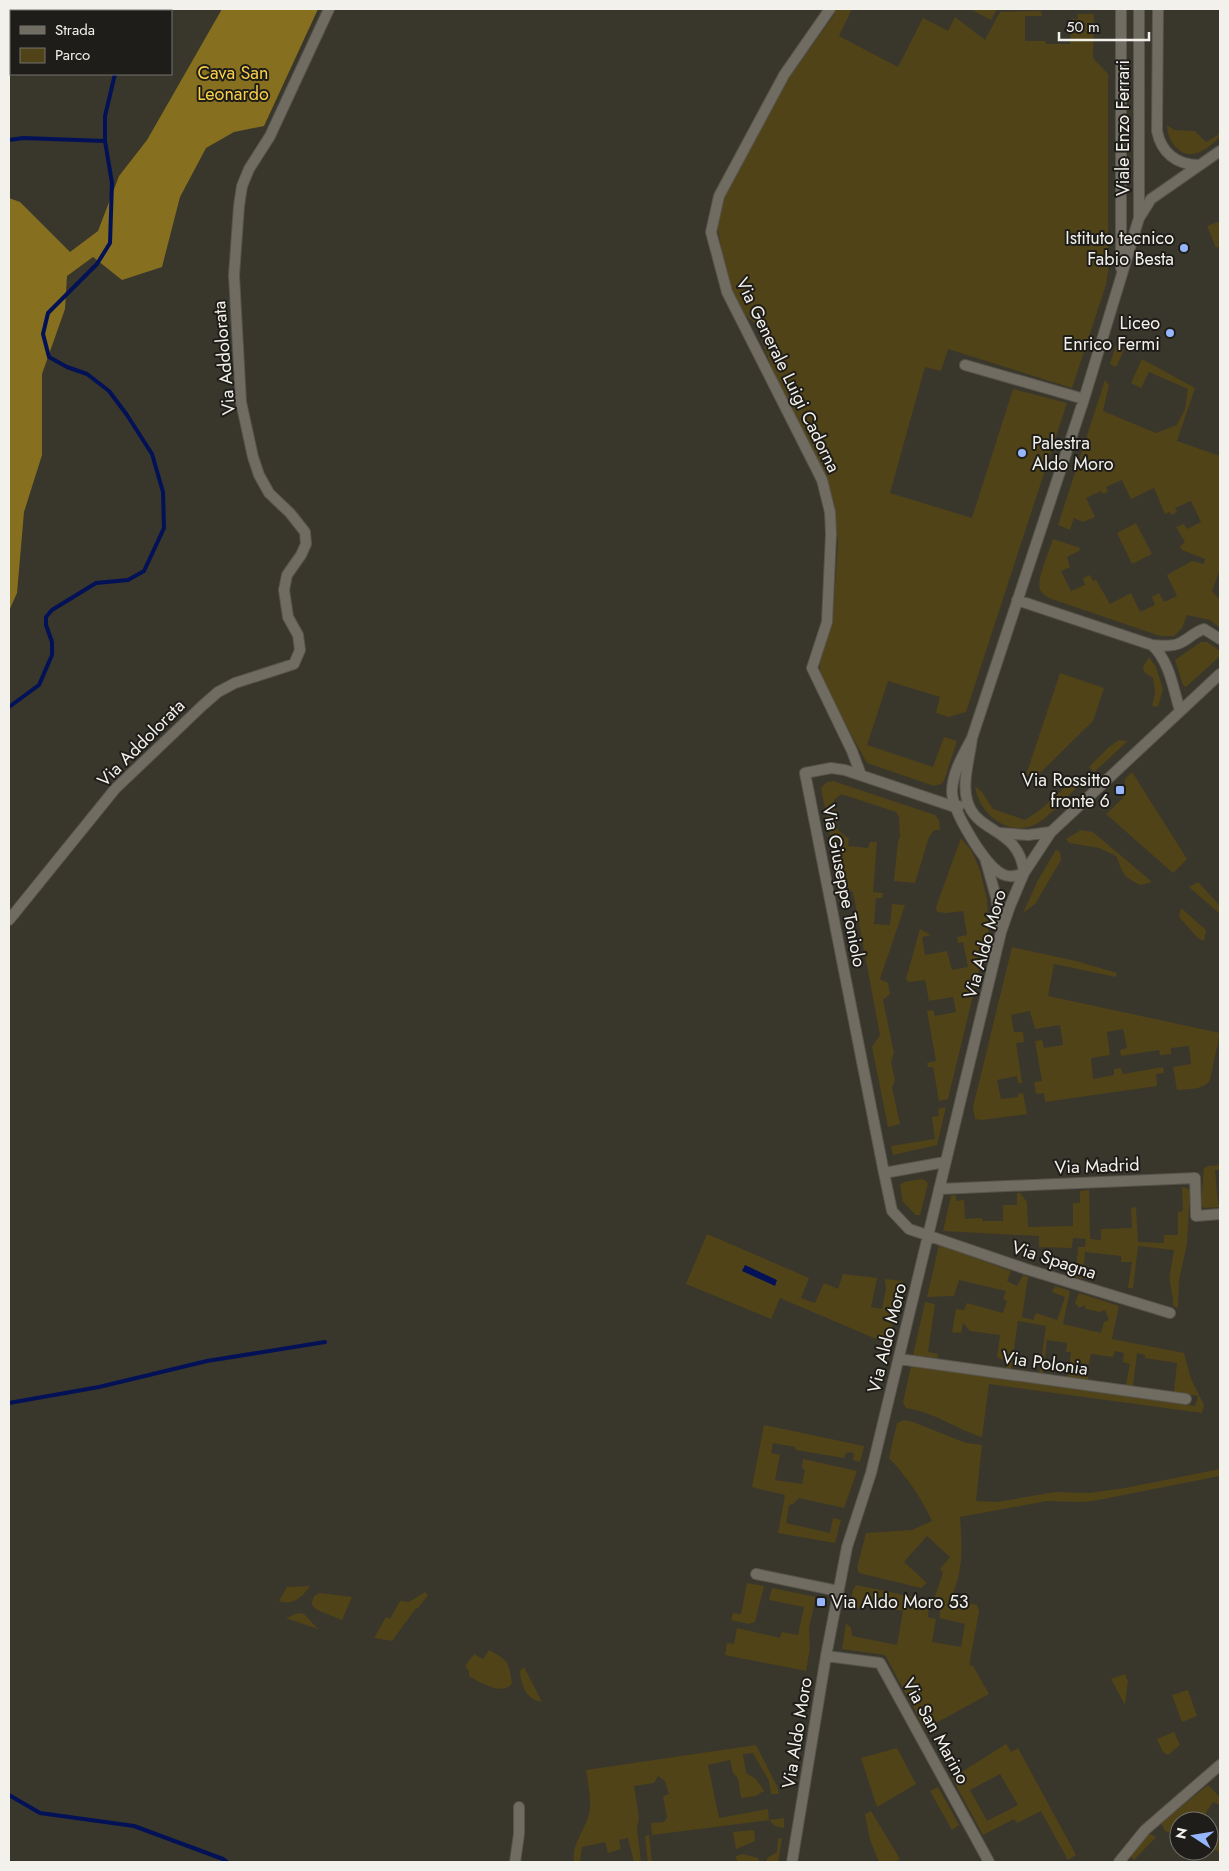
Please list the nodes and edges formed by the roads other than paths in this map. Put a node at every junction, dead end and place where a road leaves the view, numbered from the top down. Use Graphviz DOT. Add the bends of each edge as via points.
graph roads {
  1 [pos="329,9"];
  2 [pos="830,9"];
  3 [pos="1121,9"];
  4 [pos="1139,9"];
  5 [pos="1158,9"];
  6 [pos="1220,151"];
  7 [pos="1199,165"];
  8 [pos="1139,218"];
  9 [pos="1121,280"];
  10 [pos="965,365"];
  11 [pos="1084,399"];
  12 [pos="1017,600"];
  13 [pos="1220,638"];
  14 [pos="1180,644"];
  15 [pos="1152,645"];
  16 [pos="1165,662"];
  17 [pos="1220,674"];
  18 [pos="1180,711"];
  19 [pos="972,738"];
  20 [pos="861,774"];
  21 [pos="968,802"];
  22 [pos="955,807"];
  23 [pos="1051,832"];
  24 [pos="999,833"];
  25 [pos="985,857"];
  26 [pos="1024,873"];
  27 [pos="9,920"];
  28 [pos="1001,932"];
  29 [pos="945,1162"];
  30 [pos="884,1173"];
  31 [pos="939,1189"];
  32 [pos="1220,1214"];
  33 [pos="928,1236"];
  34 [pos="1170,1313"];
  35 [pos="899,1359"];
  36 [pos="1186,1399"];
  37 [pos="756,1574"];
  38 [pos="838,1591"];
  39 [pos="826,1656"];
  40 [pos="1220,1765"];
  41 [pos="519,1807"];
  42 [pos="515,1862"];
  43 [pos="792,1862"];
  44 [pos="989,1862"];
  45 [pos="1119,1862"];
  1 -- 27 [label="street, Via Addolorata" via="270,136 242,186 234,275 241,402 253,457 269,493 305,532 306,544 287,575 284,590 288,617 298,635 300,650 294,664 235,682 202,706 115,789"];
  2 -- 20 [label="street, Via Generale Luigi Cadorna" via="784,75 718,196 711,232 727,292 822,480 830,512 831,534 827,622 812,668"];
  3 -- 9 [label="street"];
  4 -- 8 [label="street, Viale Enzo Ferrari"];
  5 -- 7 [label="street" via="1159,141 1171,157"];
  6 -- 7 [label="street"];
  7 -- 8 [label="street" via="1152,199"];
  8 -- 9 [label="street"];
  9 -- 11 [label="street"];
  10 -- 11 [label="street"];
  11 -- 12 [label="street"];
  12 -- 15 [label="street"];
  12 -- 19 [label="street"];
  13 -- 14 [label="street" via="1204,629"];
  14 -- 15 [label="street"];
  14 -- 16 [label="street" via="1170,651"];
  15 -- 16 [label="street"];
  16 -- 18 [label="street"];
  17 -- 18 [label="street, Via Aldo Moro"];
  18 -- 23 [label="street, Via Aldo Moro"];
  19 -- 21 [label="street" via="966,784"];
  19 -- 22 [label="street" via="959,762 953,783"];
  20 -- 22 [label="street, Via Giuseppe Toniolo"];
  20 -- 30 [label="street, Via Giuseppe Toniolo" via="831,768 805,773"];
  21 -- 22 [label="street"];
  21 -- 24 [label="street" via="983,823"];
  22 -- 25 [label="street"];
  23 -- 24 [label="street" via="1028,835"];
  23 -- 26 [label="street, Via Aldo Moro"];
  24 -- 26 [label="street" via="1016,848 1023,860"];
  25 -- 26 [label="street" via="1008,876"];
  25 -- 28 [label="street"];
  26 -- 28 [label="street, Via Aldo Moro"];
  28 -- 29 [label="street, Via Aldo Moro"];
  29 -- 30 [label="street"];
  29 -- 31 [label="street, Via Aldo Moro"];
  30 -- 33 [label="street, Via Spagna" via="892,1211 909,1229"];
  31 -- 32 [label="street, Via Madrid" via="1195,1178 1196,1216"];
  31 -- 33 [label="street, Via Aldo Moro"];
  33 -- 34 [label="street, Via Spagna"];
  33 -- 35 [label="street, Via Aldo Moro"];
  35 -- 36 [label="street, Via Polonia"];
  35 -- 38 [label="street, Via Aldo Moro"];
  37 -- 38 [label="street"];
  38 -- 39 [label="street, Via Aldo Moro"];
  39 -- 43 [label="street, Via Aldo Moro"];
  39 -- 44 [label="street, Via San Marino" via="880,1663"];
  40 -- 45 [label="street" via="1145,1830"];
  41 -- 42 [label="street"];
}
